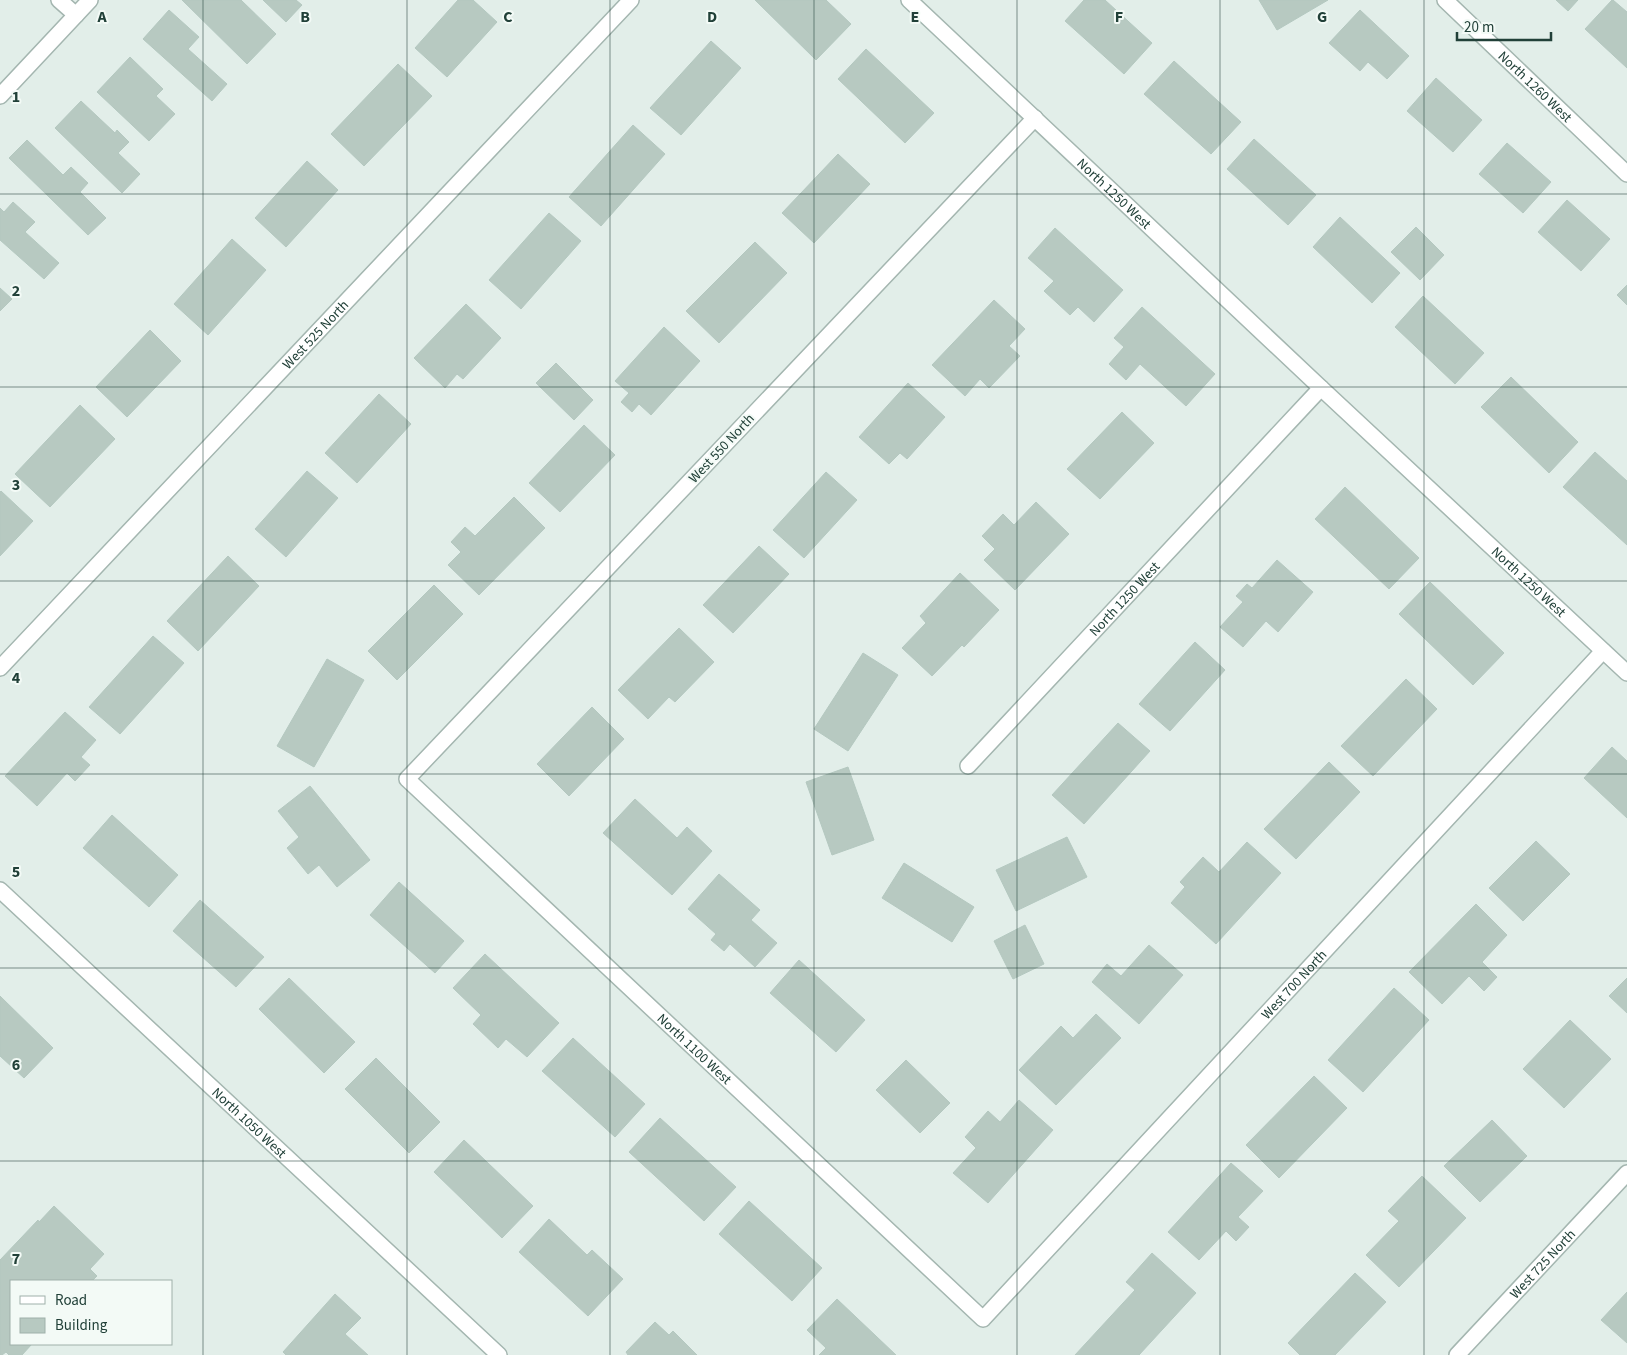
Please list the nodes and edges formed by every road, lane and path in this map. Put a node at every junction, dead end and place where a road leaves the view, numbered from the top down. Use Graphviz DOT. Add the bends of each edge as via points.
graph roads {
  1 [pos="60,0"];
  2 [pos="90,0"];
  3 [pos="631,0"];
  4 [pos="909,0"];
  5 [pos="1445,0"];
  6 [pos="76,15"];
  7 [pos="0,96"];
  8 [pos="1035,118"];
  9 [pos="1627,174"];
  10 [pos="1321,388"];
  11 [pos="1603,651"];
  12 [pos="0,668"];
  13 [pos="1627,673"];
  14 [pos="968,766"];
  15 [pos="407,779"];
  16 [pos="0,890"];
  17 [pos="1627,1173"];
  18 [pos="983,1319"];
  19 [pos="500,1355"];
  20 [pos="1457,1355"];
  1 -- 6 [label="street"];
  2 -- 6 [label="street"];
  3 -- 12 [label="street, West 525 North"];
  4 -- 8 [label="street, North 1250 West"];
  5 -- 9 [label="street, North 1260 West"];
  6 -- 7 [label="street"];
  8 -- 10 [label="street, North 1250 West"];
  8 -- 15 [label="street, West 550 North"];
  10 -- 11 [label="street, North 1250 West"];
  10 -- 14 [label="street, North 1250 West"];
  11 -- 13 [label="street, North 1250 West"];
  11 -- 18 [label="street, West 700 North"];
  15 -- 18 [label="street, North 1100 West"];
  16 -- 19 [label="street, North 1050 West"];
  17 -- 20 [label="street, West 725 North"];
}
